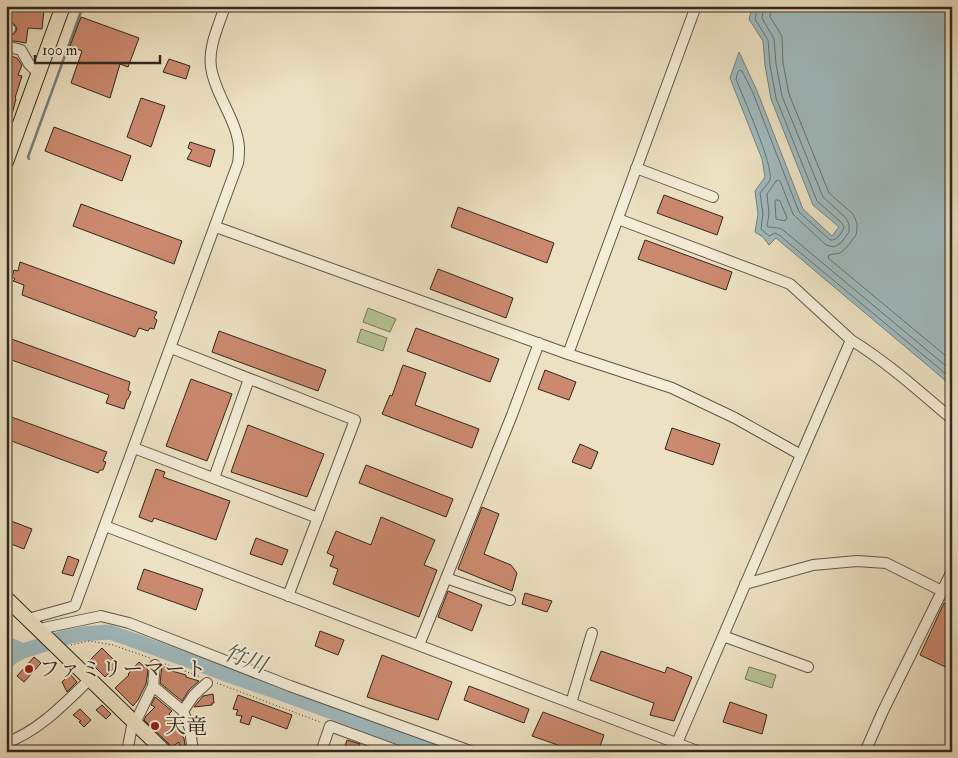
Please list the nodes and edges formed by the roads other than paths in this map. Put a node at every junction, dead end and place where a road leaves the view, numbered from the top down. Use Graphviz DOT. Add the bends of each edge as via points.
graph roads {
  1 [pos="63,6"];
  2 [pos="225,6"];
  3 [pos="696,6"];
  4 [pos="6,47"];
  5 [pos="38,73"];
  6 [pos="6,162"];
  7 [pos="636,168"];
  8 [pos="713,197"];
  9 [pos="618,219"];
  10 [pos="216,227"];
  11 [pos="851,340"];
  12 [pos="539,343"];
  13 [pos="171,348"];
  14 [pos="568,354"];
  15 [pos="249,379"];
  16 [pos="952,419"];
  17 [pos="134,448"];
  18 [pos="801,455"];
  19 [pos="214,478"];
  20 [pos="318,518"];
  21 [pos="105,526"];
  22 [pos="952,571"];
  23 [pos="446,578"];
  24 [pos="745,584"];
  25 [pos="942,591"];
  26 [pos="288,596"];
  27 [pos="6,598"];
  28 [pos="510,600"];
  29 [pos="28,619"];
  30 [pos="42,633"];
  31 [pos="592,633"];
  32 [pos="723,636"];
  33 [pos="419,645"];
  34 [pos="157,662"];
  35 [pos="808,667"];
  36 [pos="90,680"];
  37 [pos="211,682"];
  38 [pos="153,686"];
  39 [pos="571,703"];
  40 [pos="183,711"];
  41 [pos="134,722"];
  42 [pos="6,743"];
  43 [pos="677,743"];
  44 [pos="127,752"];
  45 [pos="164,752"];
  46 [pos="192,752"];
  47 [pos="321,752"];
  48 [pos="401,752"];
  49 [pos="473,752"];
  50 [pos="668,752"];
  51 [pos="700,752"];
  52 [pos="864,752"];
  1 -- 5 [label="highway"];
  2 -- 10 [label="street" via="211,50 211,66 239,148 238,163"];
  3 -- 7 [label="street"];
  4 -- 5 [label="street" via="21,50"];
  5 -- 6 [label="highway"];
  7 -- 8 [label="street"];
  7 -- 9 [label="street"];
  9 -- 11 [label="street" via="790,284"];
  9 -- 14 [label="street"];
  10 -- 12 [label="street"];
  10 -- 13 [label="street"];
  11 -- 16 [label="street"];
  11 -- 18 [label="street"];
  12 -- 14 [label="street"];
  12 -- 23 [label="street"];
  13 -- 15 [label="street"];
  13 -- 17 [label="street"];
  14 -- 18 [label="street" via="672,388"];
  15 -- 19 [label="street"];
  15 -- 20 [label="street" via="355,420"];
  17 -- 19 [label="street"];
  17 -- 21 [label="street"];
  18 -- 24 [label="street"];
  19 -- 20 [label="street"];
  20 -- 26 [label="street"];
  21 -- 26 [label="street"];
  21 -- 29 [label="street" via="75,606"];
  22 -- 25 [label="street"];
  23 -- 28 [label="street"];
  23 -- 33 [label="street"];
  24 -- 25 [label="street" via="814,565 857,561 886,563"];
  24 -- 32 [label="street"];
  25 -- 52 [label="street"];
  26 -- 33 [label="street"];
  27 -- 29 [label="highway"];
  29 -- 30 [label="highway"];
  30 -- 36 [label="highway"];
  30 -- 49 [label="street" via="101,616 129,623"];
  31 -- 39 [label="street"];
  32 -- 35 [label="street"];
  32 -- 43 [label="street"];
  33 -- 39 [label="street"];
  34 -- 38 [label="street"];
  36 -- 41 [label="highway"];
  36 -- 42 [label="street" via="32,730"];
  37 -- 40 [label="street" via="194,695"];
  38 -- 40 [label="street"];
  38 -- 41 [label="street"];
  39 -- 43 [label="street"];
  40 -- 46 [label="street" via="190,729"];
  41 -- 44 [label="street"];
  41 -- 45 [label="highway"];
  43 -- 50 [label="street"];
  43 -- 51 [label="street"];
  47 -- 48 [label="street" via="330,726"];
}
